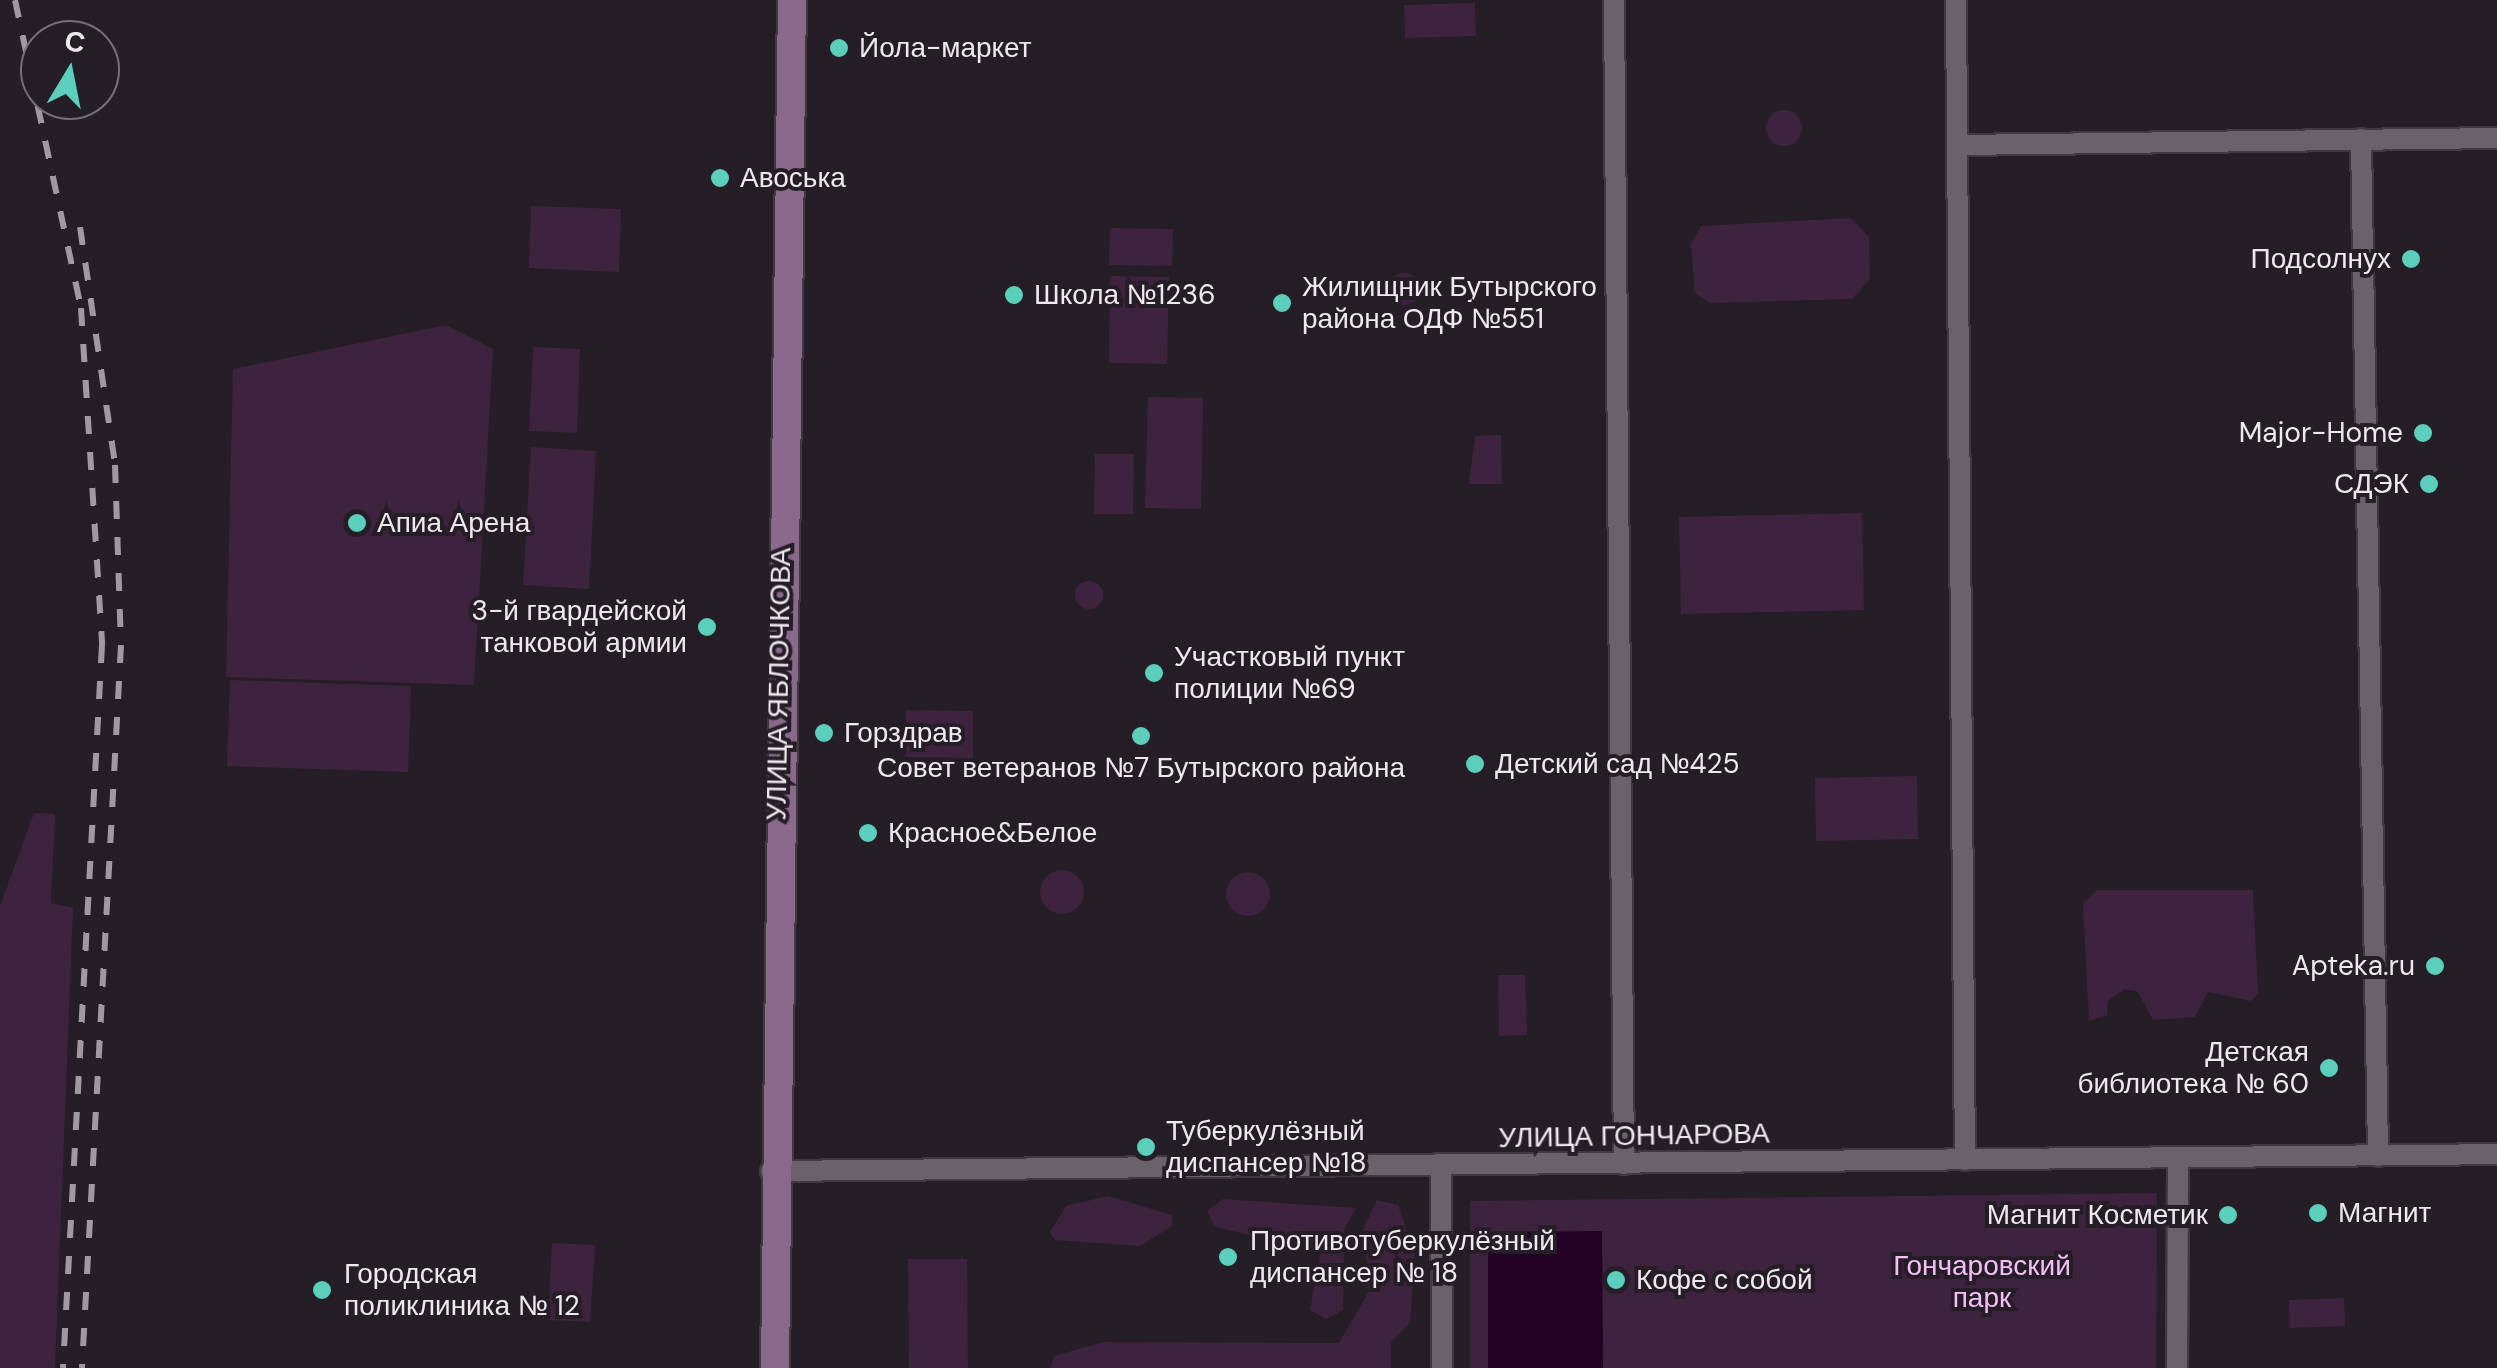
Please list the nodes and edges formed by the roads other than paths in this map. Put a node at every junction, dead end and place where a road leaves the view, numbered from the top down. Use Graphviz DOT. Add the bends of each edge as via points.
graph roads {
  1 [pos="792,0"];
  2 [pos="1614,0"];
  3 [pos="1956,0"];
  4 [pos="2497,138"];
  5 [pos="2361,140"];
  6 [pos="1958,145"];
  7 [pos="2497,1154"];
  8 [pos="2378,1156"];
  9 [pos="2178,1158"];
  10 [pos="1965,1160"];
  11 [pos="1624,1164"];
  12 [pos="1441,1166"];
  13 [pos="771,1171"];
  14 [pos="775,1368"];
  15 [pos="1442,1368"];
  16 [pos="2177,1368"];
  1 -- 13 [label="street, УЛИЦА ЯБЛОЧКОВА"];
  2 -- 11 [label="street"];
  3 -- 6 [label="street"];
  4 -- 5 [label="street"];
  5 -- 6 [label="street"];
  5 -- 8 [label="street"];
  6 -- 10 [label="street"];
  7 -- 8 [label="street, УЛИЦА ГОНЧАРОВА"];
  8 -- 9 [label="street, УЛИЦА ГОНЧАРОВА"];
  9 -- 10 [label="street, УЛИЦА ГОНЧАРОВА"];
  9 -- 16 [label="street"];
  10 -- 11 [label="street, УЛИЦА ГОНЧАРОВА"];
  11 -- 12 [label="street, УЛИЦА ГОНЧАРОВА"];
  12 -- 13 [label="street, УЛИЦА ГОНЧАРОВА"];
  12 -- 15 [label="street"];
  13 -- 14 [label="street, УЛИЦА ЯБЛОЧКОВА"];
}
